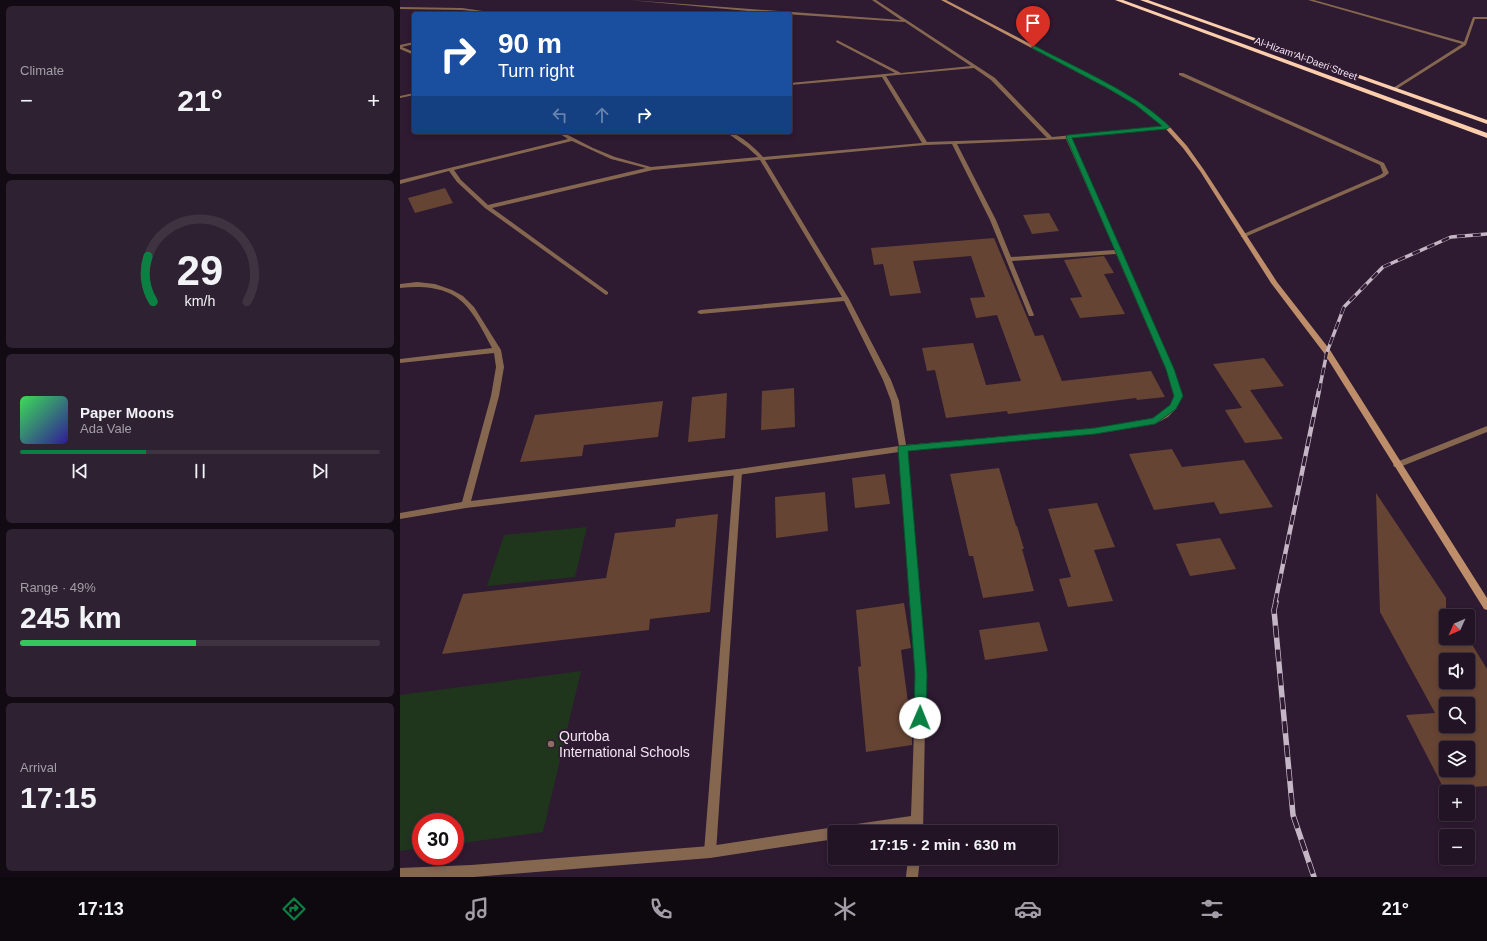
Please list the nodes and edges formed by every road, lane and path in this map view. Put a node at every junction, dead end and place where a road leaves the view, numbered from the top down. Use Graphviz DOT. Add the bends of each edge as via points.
graph roads {
  1 [pos="631,0"];
  2 [pos="874,0"];
  3 [pos="943,0"];
  4 [pos="1118,0"];
  5 [pos="1143,0"];
  6 [pos="1310,0"];
  7 [pos="400,8"];
  8 [pos="488,12"];
  9 [pos="769,12"];
  10 [pos="792,14"];
  11 [pos="1487,18"];
  12 [pos="905,21"];
  13 [pos="837,40"];
  14 [pos="412,43"];
  15 [pos="1465,44"];
  16 [pos="400,46"];
  17 [pos="412,53"];
  18 [pos="976,67"];
  19 [pos="901,74"];
  20 [pos="1181,74"];
  21 [pos="884,76"];
  22 [pos="792,84"];
  23 [pos="1395,89"];
  24 [pos="412,94"];
  25 [pos="400,97"];
  26 [pos="1486,121"];
  27 [pos="1167,127"];
  28 [pos="562,134"];
  29 [pos="731,134"];
  30 [pos="1487,136"];
  31 [pos="1068,137"];
  32 [pos="1051,139"];
  33 [pos="572,140"];
  34 [pos="954,143"];
  35 [pos="925,144"];
  36 [pos="761,157"];
  37 [pos="653,168"];
  38 [pos="451,170"];
  39 [pos="400,175"];
  40 [pos="401,182"];
  41 [pos="487,207"];
  42 [pos="1243,236"];
  43 [pos="1120,252"];
  44 [pos="1009,259"];
  45 [pos="400,286"];
  46 [pos="606,293"];
  47 [pos="846,299"];
  48 [pos="700,312"];
  49 [pos="1031,315"];
  50 [pos="497,350"];
  51 [pos="400,361"];
  52 [pos="1487,429"];
  53 [pos="903,448"];
  54 [pos="1398,465"];
  55 [pos="738,472"];
  56 [pos="466,505"];
  57 [pos="400,516"];
  58 [pos="1484,595"];
  59 [pos="1487,606"];
  60 [pos="918,825"];
  61 [pos="828,834"];
  62 [pos="710,852"];
  63 [pos="913,865"];
  64 [pos="400,874"];
  65 [pos="912,877"];
  1 -- 9 [label="street"];
  2 -- 12 [label="street"];
  3 -- 27 [label="street" via="1111,88 1138,104"];
  4 -- 30 [label="highway, Al-Hizam Al-Daeri Street"];
  5 -- 23 [label="highway, Al-Hizam Al-Daeri Street"];
  6 -- 15 [label="street"];
  7 -- 8 [label="street" via="462,8"];
  10 -- 12 [label="street"];
  11 -- 15 [label="street" via="1474,18"];
  12 -- 18 [label="street"];
  13 -- 19 [label="street"];
  14 -- 16 [label="street"];
  15 -- 23 [label="street"];
  16 -- 17 [label="street"];
  18 -- 19 [label="street"];
  18 -- 32 [label="street" via="993,79"];
  19 -- 21 [label="street"];
  20 -- 42 [label="street" via="1382,164 1385,170 1386,173 1382,176"];
  21 -- 22 [label="street"];
  21 -- 35 [label="street"];
  23 -- 26 [label="highway, Al-Hizam Al-Daeri Street"];
  24 -- 25 [label="street"];
  27 -- 31 [label="street"];
  27 -- 42 [label="street" via="1202,171"];
  28 -- 33 [label="street"];
  29 -- 36 [label="street"];
  31 -- 32 [label="street"];
  31 -- 43 [label="street"];
  32 -- 34 [label="street"];
  33 -- 37 [label="street" via="628,164"];
  33 -- 38 [label="street"];
  34 -- 35 [label="street"];
  34 -- 44 [label="street" via="993,220"];
  35 -- 36 [label="street"];
  36 -- 37 [label="street"];
  36 -- 47 [label="street"];
  37 -- 41 [label="street"];
  38 -- 40 [label="street"];
  38 -- 41 [label="street"];
  39 -- 40 [label="street"];
  41 -- 46 [label="street"];
  42 -- 54 [label="street" via="1274,283 1326,352"];
  43 -- 44 [label="street"];
  43 -- 53 [label="street" via="1170,369 1178,396 1173,407 1155,421 1095,431"];
  44 -- 49 [label="street"];
  45 -- 50 [label="street" via="435,286 461,297 471,307"];
  47 -- 48 [label="street"];
  47 -- 53 [label="street" via="887,380 895,401"];
  50 -- 51 [label="street"];
  50 -- 56 [label="street" via="500,367 495,396"];
  52 -- 54 [label="street"];
  53 -- 55 [label="street"];
  53 -- 60 [label="street" via="921,674"];
  54 -- 58 [label="street"];
  55 -- 56 [label="street"];
  55 -- 62 [label="street"];
  56 -- 57 [label="street"];
  58 -- 59 [label="street"];
  61 -- 62 [label="street"];
  62 -- 64 [label="street" via="471,871"];
  63 -- 65 [label="street"];
}
